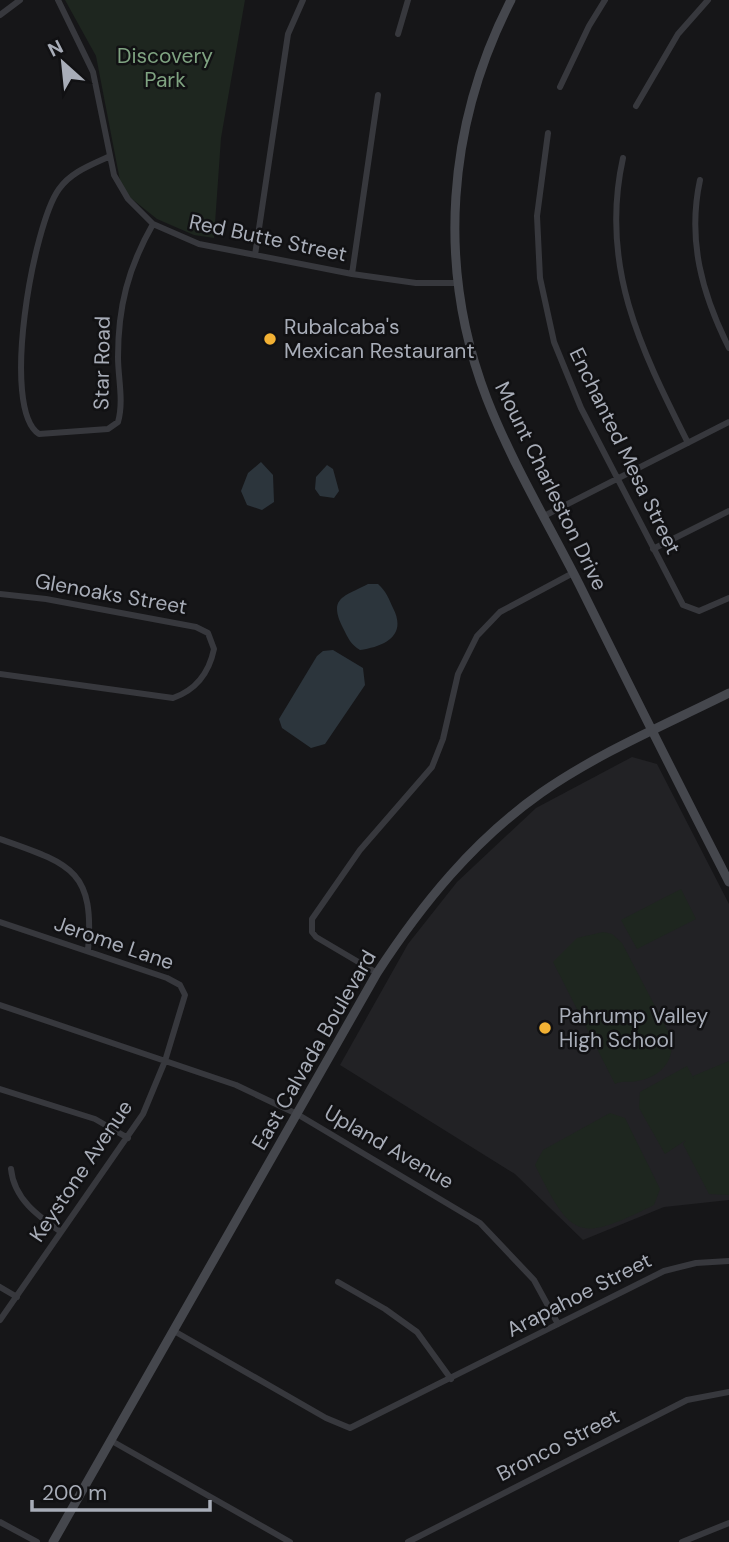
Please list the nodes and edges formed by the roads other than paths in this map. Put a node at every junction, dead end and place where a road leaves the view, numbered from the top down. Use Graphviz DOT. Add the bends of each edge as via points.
graph roads {
  1 [pos="20,0"];
  2 [pos="58,0"];
  3 [pos="303,0"];
  4 [pos="408,0"];
  5 [pos="511,0"];
  6 [pos="605,0"];
  7 [pos="708,0"];
  8 [pos="0,15"];
  9 [pos="398,34"];
  10 [pos="560,87"];
  11 [pos="378,95"];
  12 [pos="636,106"];
  13 [pos="548,133"];
  14 [pos="108,158"];
  15 [pos="624,158"];
  16 [pos="700,180"];
  17 [pos="153,224"];
  18 [pos="255,255"];
  19 [pos="352,274"];
  20 [pos="458,283"];
  21 [pos="729,348"];
  22 [pos="729,422"];
  23 [pos="688,443"];
  24 [pos="618,479"];
  25 [pos="729,511"];
  26 [pos="544,516"];
  27 [pos="653,549"];
  28 [pos="573,573"];
  29 [pos="0,594"];
  30 [pos="729,598"];
  31 [pos="0,674"];
  32 [pos="729,693"];
  33 [pos="653,731"];
  34 [pos="0,839"];
  35 [pos="729,881"];
  36 [pos="0,922"];
  37 [pos="89,951"];
  38 [pos="377,973"];
  39 [pos="0,1005"];
  40 [pos="165,1061"];
  41 [pos="0,1088"];
  42 [pos="297,1114"];
  43 [pos="128,1138"];
  44 [pos="11,1169"];
  45 [pos="61,1232"];
  46 [pos="729,1261"];
  47 [pos="338,1282"];
  48 [pos="0,1287"];
  49 [pos="17,1297"];
  50 [pos="0,1320"];
  51 [pos="558,1324"];
  52 [pos="174,1331"];
  53 [pos="451,1379"];
  54 [pos="729,1392"];
  55 [pos="110,1440"];
  56 [pos="0,1522"];
  57 [pos="729,1524"];
  58 [pos="37,1542"];
  59 [pos="53,1542"];
  60 [pos="290,1542"];
  61 [pos="408,1542"];
  62 [pos="682,1542"];
  1 -- 8 [label="street"];
  2 -- 14 [label="street, Red Butte Street" via="93,72"];
  3 -- 18 [label="street" via="288,34"];
  4 -- 9 [label="street"];
  5 -- 20 [label="main road, Mount Charleston Drive" via="487,53 464,125 455,223"];
  6 -- 10 [label="street"];
  7 -- 12 [label="street" via="678,34"];
  11 -- 19 [label="street"];
  13 -- 24 [label="street, Enchanted Mesa Street" via="537,216 547,313 565,373"];
  14 -- 17 [label="street, Red Butte Street" via="128,199"];
  14 -- 17 [label="street, Star Road" via="76,173 58,190 28,273 19,357 23,405 29,427 39,434 115,425 120,415 118,320 122,296 128,272"];
  15 -- 23 [label="street" via="616,232 623,287 640,343"];
  16 -- 21 [label="street" via="695,218 701,277"];
  17 -- 18 [label="street, Red Butte Street" via="182,239"];
  18 -- 19 [label="street, Red Butte Street"];
  19 -- 20 [label="street, Red Butte Street" via="416,284"];
  20 -- 26 [label="main road, Mount Charleston Drive" via="486,398"];
  22 -- 23 [label="street"];
  23 -- 24 [label="street"];
  24 -- 26 [label="street"];
  24 -- 27 [label="street, Enchanted Mesa Street"];
  25 -- 27 [label="street"];
  26 -- 28 [label="main road, Mount Charleston Drive"];
  27 -- 30 [label="street, Enchanted Mesa Street" via="677,597 691,610 707,609"];
  28 -- 33 [label="main road, Mount Charleston Drive"];
  28 -- 38 [label="street" via="500,612 472,643 458,674 432,767 360,850 312,919 312,932"];
  29 -- 31 [label="street, Glenoaks Street" via="185,624 204,629 214,649 204,676 173,698"];
  32 -- 33 [label="main road, East Calvada Boulevard"];
  33 -- 35 [label="main road, Mount Charleston Drive"];
  33 -- 38 [label="main road, East Calvada Boulevard" via="542,792 481,842 427,901"];
  34 -- 37 [label="street" via="63,864 79,880 90,905"];
  36 -- 37 [label="street, Jerome Lane"];
  37 -- 40 [label="street, Jerome Lane" via="180,985 185,1002"];
  38 -- 42 [label="main road, East Calvada Boulevard"];
  39 -- 40 [label="street, Upland Avenue"];
  40 -- 42 [label="street, Upland Avenue" via="236,1085"];
  40 -- 43 [label="street, Keystone Avenue"];
  41 -- 43 [label="street" via="95,1119"];
  42 -- 51 [label="street, Upland Avenue" via="480,1223 534,1280"];
  42 -- 52 [label="main road, East Calvada Boulevard"];
  43 -- 45 [label="street, Keystone Avenue"];
  44 -- 45 [label="street" via="27,1206"];
  45 -- 49 [label="street, Keystone Avenue"];
  46 -- 51 [label="street, Arapahoe Street" via="664,1271"];
  47 -- 53 [label="street" via="417,1332"];
  48 -- 49 [label="street"];
  49 -- 50 [label="street, Keystone Avenue"];
  51 -- 53 [label="street, Arapahoe Street"];
  52 -- 53 [label="street, Arapahoe Street" via="343,1427 359,1426"];
  52 -- 55 [label="main road, East Calvada Boulevard"];
  54 -- 61 [label="street, Bronco Street" via="687,1400"];
  55 -- 59 [label="main road, East Calvada Boulevard"];
  55 -- 60 [label="street"];
  56 -- 58 [label="street"];
  57 -- 62 [label="street"];
}
